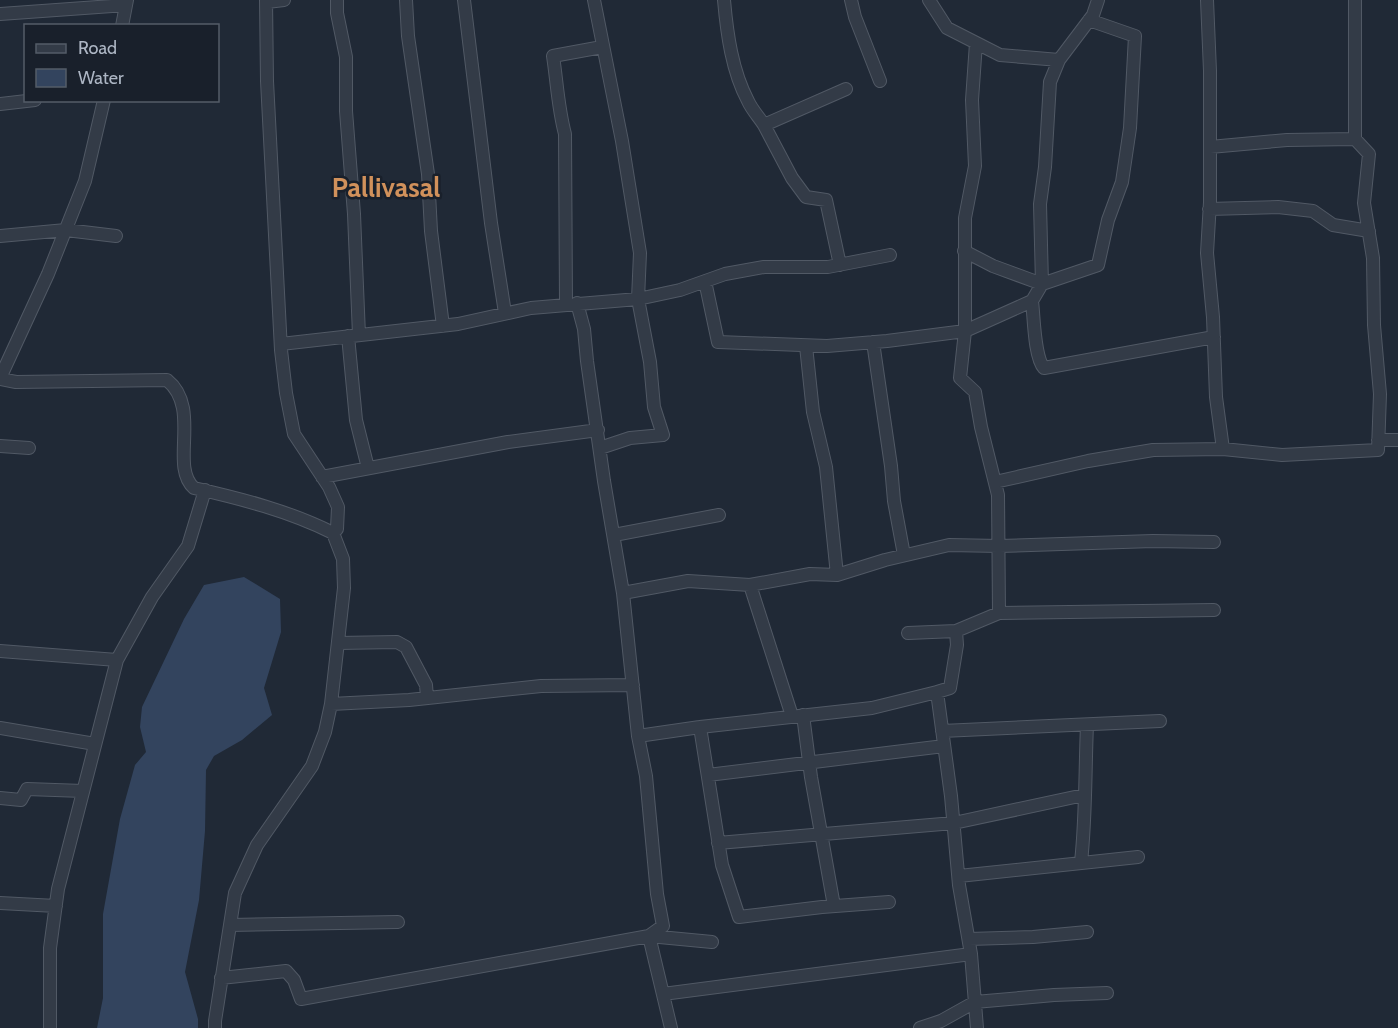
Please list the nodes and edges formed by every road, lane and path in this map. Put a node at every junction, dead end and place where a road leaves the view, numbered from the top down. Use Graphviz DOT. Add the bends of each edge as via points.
graph roads {
  1 [pos="284,0"];
  2 [pos="337,0"];
  3 [pos="406,0"];
  4 [pos="464,0"];
  5 [pos="594,0"];
  6 [pos="723,0"];
  7 [pos="851,0"];
  8 [pos="929,0"];
  9 [pos="1098,0"];
  10 [pos="1207,0"];
  11 [pos="1355,0"];
  12 [pos="266,1"];
  13 [pos="127,2"];
  14 [pos="0,14"];
  15 [pos="1089,20"];
  16 [pos="122,24"];
  17 [pos="976,43"];
  18 [pos="602,47"];
  19 [pos="1059,60"];
  20 [pos="880,81"];
  21 [pos="846,89"];
  22 [pos="24,101"];
  23 [pos="104,102"];
  24 [pos="0,104"];
  25 [pos="764,125"];
  26 [pos="1355,139"];
  27 [pos="1210,147"];
  28 [pos="1209,209"];
  29 [pos="66,230"];
  30 [pos="1369,231"];
  31 [pos="0,236"];
  32 [pos="116,236"];
  33 [pos="964,251"];
  34 [pos="890,255"];
  35 [pos="840,265"];
  36 [pos="705,281"];
  37 [pos="1042,284"];
  38 [pos="638,299"];
  39 [pos="1032,301"];
  40 [pos="571,303"];
  41 [pos="505,313"];
  42 [pos="443,326"];
  43 [pos="965,331"];
  44 [pos="353,336"];
  45 [pos="1214,337"];
  46 [pos="873,342"];
  47 [pos="281,344"];
  48 [pos="806,345"];
  49 [pos="4,358"];
  50 [pos="0,379"];
  51 [pos="597,430"];
  52 [pos="1378,440"];
  53 [pos="1398,440"];
  54 [pos="0,446"];
  55 [pos="29,448"];
  56 [pos="600,448"];
  57 [pos="1223,449"];
  58 [pos="368,468"];
  59 [pos="322,477"];
  60 [pos="995,482"];
  61 [pos="205,490"];
  62 [pos="719,515"];
  63 [pos="333,533"];
  64 [pos="614,535"];
  65 [pos="1214,542"];
  66 [pos="999,546"];
  67 [pos="904,555"];
  68 [pos="837,575"];
  69 [pos="750,585"];
  70 [pos="623,593"];
  71 [pos="1214,610"];
  72 [pos="999,613"];
  73 [pos="956,631"];
  74 [pos="908,633"];
  75 [pos="338,643"];
  76 [pos="0,651"];
  77 [pos="117,660"];
  78 [pos="633,685"];
  79 [pos="937,692"];
  80 [pos="427,698"];
  81 [pos="331,704"];
  82 [pos="798,716"];
  83 [pos="1160,721"];
  84 [pos="1087,725"];
  85 [pos="700,727"];
  86 [pos="0,728"];
  87 [pos="942,731"];
  88 [pos="638,736"];
  89 [pos="95,744"];
  90 [pos="944,746"];
  91 [pos="809,764"];
  92 [pos="708,775"];
  93 [pos="83,791"];
  94 [pos="1084,795"];
  95 [pos="0,798"];
  96 [pos="954,824"];
  97 [pos="822,833"];
  98 [pos="718,843"];
  99 [pos="1138,857"];
  100 [pos="1081,862"];
  101 [pos="958,876"];
  102 [pos="890,902"];
  103 [pos="0,903"];
  104 [pos="56,906"];
  105 [pos="834,906"];
  106 [pos="398,922"];
  107 [pos="230,925"];
  108 [pos="1087,932"];
  109 [pos="649,936"];
  110 [pos="969,939"];
  111 [pos="712,942"];
  112 [pos="971,954"];
  113 [pos="221,978"];
  114 [pos="1107,993"];
  115 [pos="663,994"];
  116 [pos="975,1002"];
  117 [pos="50,1028"];
  118 [pos="215,1028"];
  119 [pos="671,1028"];
  120 [pos="920,1028"];
  121 [pos="976,1028"];
  1 -- 12 [label="street"];
  2 -- 44 [label="street" via="346,57 355,224"];
  3 -- 42 [label="street"];
  4 -- 41 [label="street"];
  5 -- 18 [label="street"];
  6 -- 25 [label="street" via="734,65 748,101"];
  7 -- 20 [label="street"];
  8 -- 17 [label="street" via="947,28"];
  9 -- 15 [label="street"];
  10 -- 27 [label="street"];
  11 -- 26 [label="street"];
  12 -- 47 [label="street"];
  13 -- 14 [label="street"];
  13 -- 16 [label="street"];
  15 -- 19 [label="street"];
  15 -- 37 [label="street" via="1135,36 1130,128 1122,182 1098,265"];
  17 -- 19 [label="street" via="1000,54"];
  17 -- 33 [label="street" via="972,100 975,166 964,218"];
  18 -- 38 [label="street" via="640,254"];
  18 -- 40 [label="street" via="553,56 565,134"];
  19 -- 37 [label="street" via="1050,82 1040,204"];
  21 -- 25 [label="street"];
  22 -- 24 [label="street"];
  23 -- 29 [label="street" via="85,181"];
  25 -- 35 [label="street" via="806,196 826,200"];
  26 -- 27 [label="street"];
  26 -- 30 [label="street" via="1369,154 1364,203"];
  27 -- 28 [label="street"];
  28 -- 30 [label="street" via="1278,207 1313,211 1333,225"];
  28 -- 45 [label="street" via="1207,253"];
  29 -- 31 [label="street"];
  29 -- 32 [label="street"];
  29 -- 49 [label="street"];
  30 -- 52 [label="street" via="1380,393"];
  33 -- 37 [label="street"];
  33 -- 43 [label="street"];
  34 -- 35 [label="street"];
  35 -- 36 [label="street" via="764,267"];
  36 -- 38 [label="street"];
  36 -- 48 [label="street" via="717,342"];
  37 -- 39 [label="street"];
  38 -- 40 [label="street"];
  38 -- 56 [label="street" via="654,407 663,435 630,438"];
  39 -- 43 [label="street"];
  39 -- 45 [label="street" via="1038,355 1044,368"];
  40 -- 41 [label="street"];
  40 -- 51 [label="street" via="584,329"];
  41 -- 42 [label="street"];
  42 -- 44 [label="street"];
  43 -- 46 [label="street"];
  43 -- 60 [label="street" via="960,378 975,392"];
  44 -- 47 [label="street"];
  44 -- 58 [label="street" via="356,420"];
  45 -- 57 [label="street"];
  46 -- 48 [label="street"];
  46 -- 67 [label="street"];
  47 -- 59 [label="street" via="294,434"];
  48 -- 68 [label="street" via="813,412 826,467"];
  49 -- 50 [label="street"];
  50 -- 61 [label="street" via="167,380 182,400 189,484"];
  51 -- 56 [label="street"];
  51 -- 58 [label="street" via="508,441"];
  52 -- 53 [label="street"];
  52 -- 57 [label="street" via="1378,450 1282,455"];
  54 -- 55 [label="street"];
  56 -- 64 [label="street"];
  57 -- 60 [label="street" via="1153,450"];
  58 -- 59 [label="street"];
  59 -- 63 [label="street" via="338,507 337,529"];
  60 -- 66 [label="street"];
  61 -- 63 [label="street" via="294,515"];
  61 -- 77 [label="street" via="188,546 152,597"];
  62 -- 64 [label="street"];
  63 -- 75 [label="street" via="343,559"];
  64 -- 70 [label="street"];
  65 -- 66 [label="street"];
  66 -- 67 [label="street" via="949,545"];
  66 -- 72 [label="street"];
  67 -- 68 [label="street"];
  68 -- 69 [label="street" via="810,574"];
  69 -- 70 [label="street" via="688,581"];
  69 -- 82 [label="street"];
  70 -- 78 [label="street"];
  71 -- 72 [label="street"];
  72 -- 73 [label="street"];
  73 -- 74 [label="street"];
  73 -- 79 [label="street" via="950,688"];
  75 -- 80 [label="street" via="397,642 406,647 421,675"];
  75 -- 81 [label="street"];
  76 -- 77 [label="street"];
  77 -- 89 [label="street"];
  78 -- 80 [label="street" via="542,686"];
  78 -- 88 [label="street"];
  79 -- 82 [label="street" via="872,708"];
  79 -- 87 [label="street"];
  80 -- 81 [label="street"];
  81 -- 107 [label="street" via="312,766 257,845 235,893"];
  82 -- 85 [label="street"];
  82 -- 91 [label="street"];
  83 -- 84 [label="street"];
  84 -- 87 [label="street"];
  84 -- 94 [label="street"];
  85 -- 88 [label="street"];
  85 -- 92 [label="street"];
  86 -- 89 [label="street"];
  87 -- 90 [label="street"];
  88 -- 109 [label="street" via="663,926"];
  89 -- 93 [label="street"];
  90 -- 91 [label="street"];
  90 -- 96 [label="street"];
  91 -- 92 [label="street"];
  91 -- 97 [label="street"];
  92 -- 98 [label="street"];
  93 -- 95 [label="street" via="27,789 21,800"];
  93 -- 104 [label="street"];
  94 -- 96 [label="street"];
  94 -- 100 [label="street"];
  96 -- 97 [label="street"];
  96 -- 101 [label="street"];
  97 -- 98 [label="street"];
  97 -- 105 [label="street"];
  98 -- 105 [label="street" via="739,917"];
  99 -- 100 [label="street"];
  100 -- 101 [label="street"];
  101 -- 110 [label="street"];
  102 -- 105 [label="street"];
  103 -- 104 [label="street"];
  104 -- 117 [label="street" via="50,948"];
  106 -- 107 [label="street"];
  107 -- 113 [label="street"];
  108 -- 110 [label="street"];
  109 -- 111 [label="street"];
  109 -- 113 [label="street" via="301,999 286,971"];
  109 -- 115 [label="street"];
  110 -- 112 [label="street"];
  112 -- 115 [label="street"];
  112 -- 116 [label="street"];
  113 -- 118 [label="street"];
  114 -- 116 [label="street"];
  115 -- 119 [label="street"];
  116 -- 120 [label="street"];
  116 -- 121 [label="street"];
}
